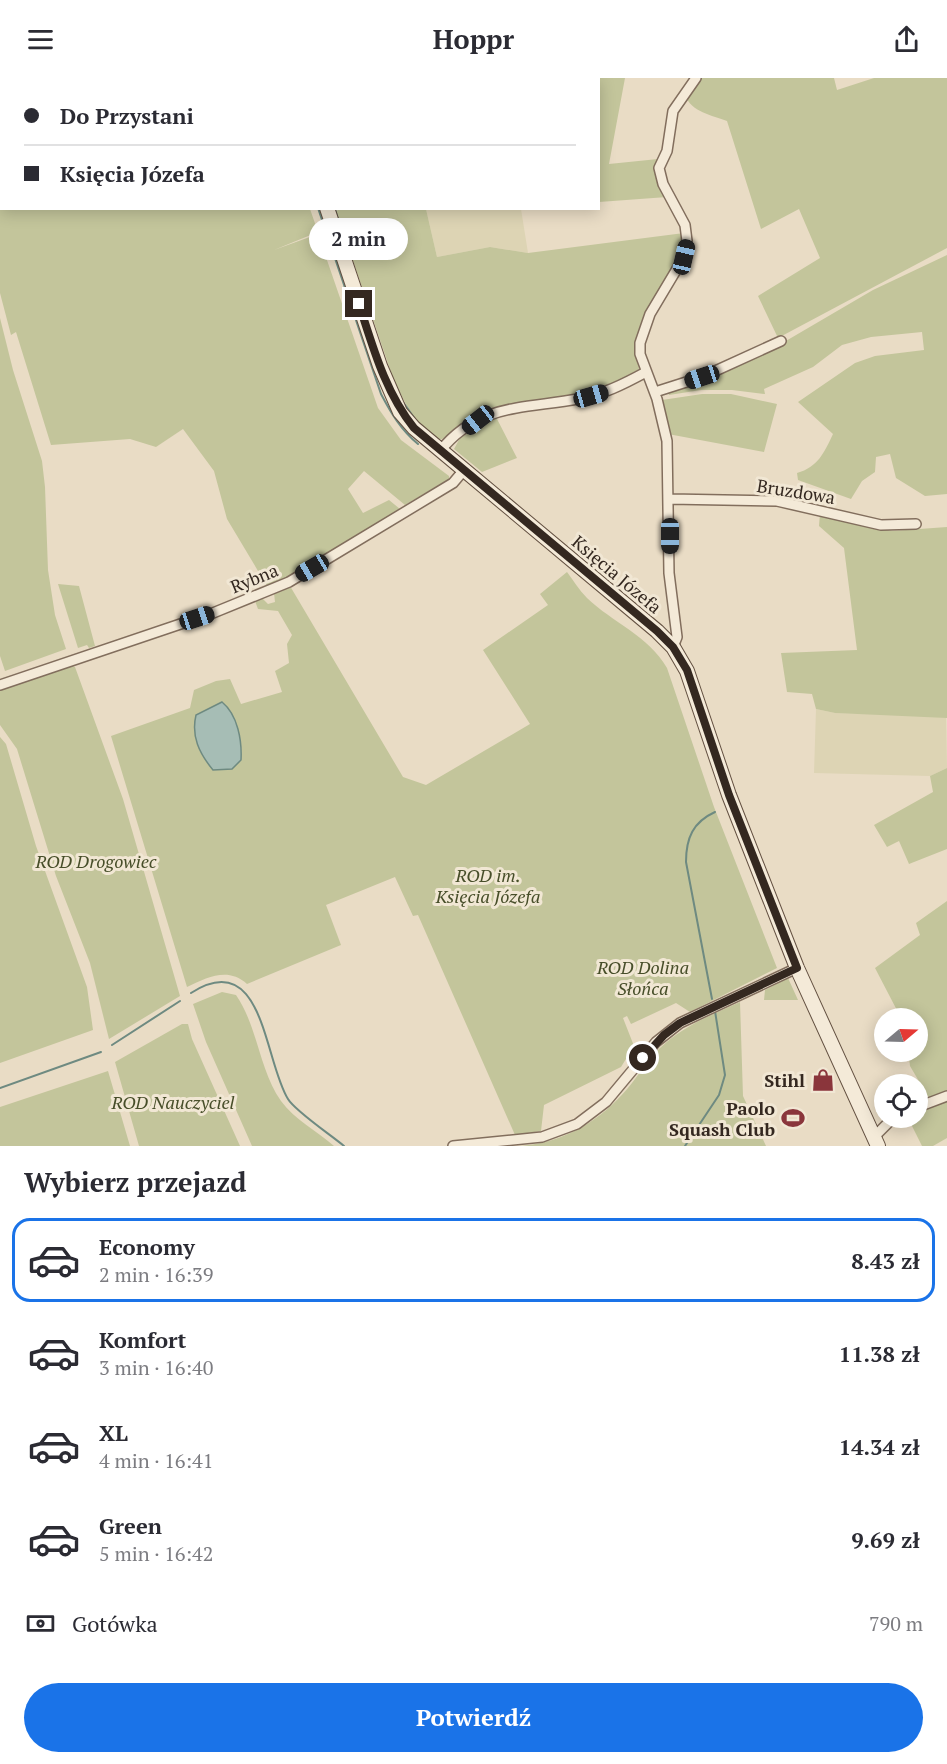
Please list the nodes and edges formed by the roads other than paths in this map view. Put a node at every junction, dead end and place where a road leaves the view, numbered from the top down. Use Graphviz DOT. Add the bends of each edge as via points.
graph roads {
  1 [pos="696,78"];
  2 [pos="328,210"];
  3 [pos="781,341"];
  4 [pos="646,372"];
  5 [pos="655,392"];
  6 [pos="440,451"];
  7 [pos="464,470"];
  8 [pos="670,499"];
  9 [pos="916,524"];
  10 [pos="673,647"];
  11 [pos="0,685"];
  12 [pos="797,968"];
  13 [pos="947,1096"];
  14 [pos="928,1103"];
  15 [pos="886,1128"];
  16 [pos="876,1142"];
  17 [pos="453,1146"];
  1 -- 4 [label="street" via="673,111 667,151 659,168 663,184 685,225 687,241 684,257 650,314 640,343"];
  2 -- 6 [label="main road, Księcia Józefa" via="400,412"];
  3 -- 5 [label="street" via="702,377"];
  4 -- 5 [label="street"];
  4 -- 6 [label="street" via="579,399 495,412 478,420"];
  5 -- 8 [label="street" via="667,441"];
  6 -- 7 [label="main road, Księcia Józefa"];
  7 -- 10 [label="main road, Księcia Józefa"];
  7 -- 11 [label="street, Rybna" via="453,483 289,582"];
  8 -- 9 [label="street, Bruzdowa" via="784,502 881,525"];
  8 -- 10 [label="street" via="669,573 677,637"];
  10 -- 12 [label="main road, Księcia Józefa" via="687,670 729,795"];
  12 -- 16 [label="main road, Księcia Józefa"];
  12 -- 17 [label="street" via="680,1023 656,1042 606,1102 577,1124 542,1137"];
  13 -- 14 [label="street"];
  15 -- 16 [label="street"];
}
